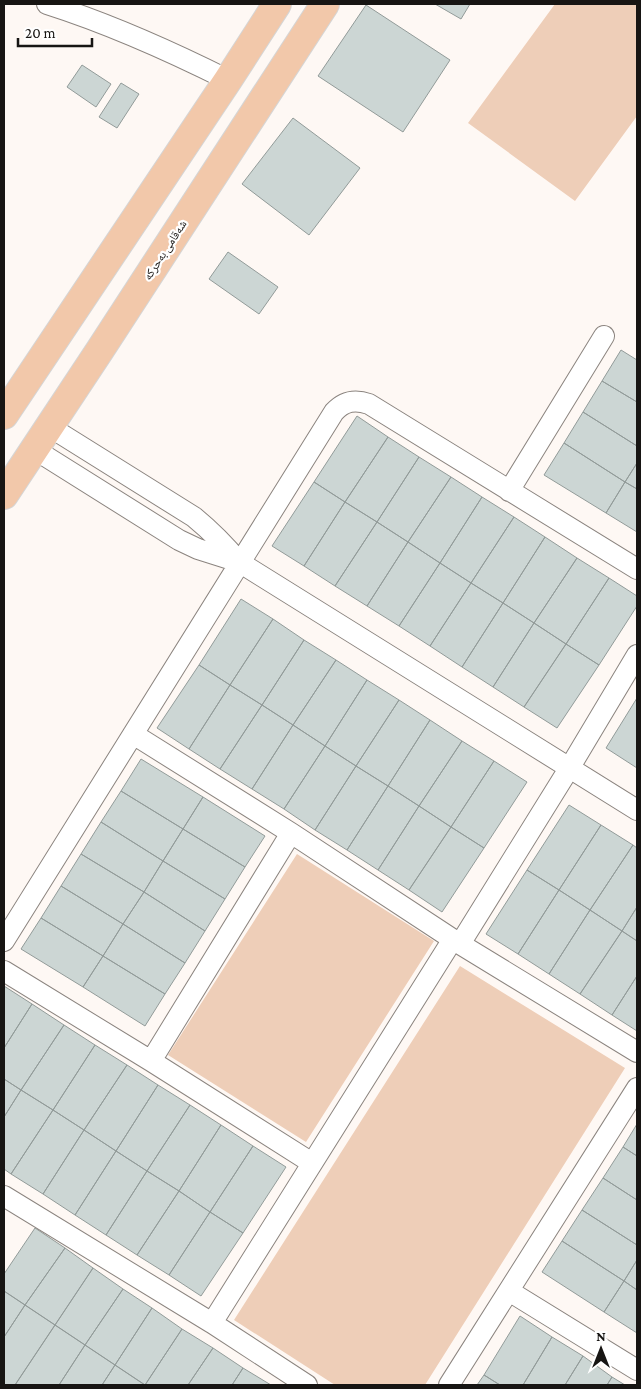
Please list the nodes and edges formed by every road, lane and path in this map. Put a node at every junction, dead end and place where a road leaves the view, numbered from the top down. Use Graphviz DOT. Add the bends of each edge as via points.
graph roads {
  1 [pos="47,4"];
  2 [pos="277,4"];
  3 [pos="325,4"];
  4 [pos="228,80"];
  5 [pos="604,336"];
  6 [pos="4,415"];
  7 [pos="50,427"];
  8 [pos="34,449"];
  9 [pos="509,490"];
  10 [pos="4,495"];
  11 [pos="239,562"];
  12 [pos="637,569"];
  13 [pos="637,655"];
  14 [pos="133,734"];
  15 [pos="570,767"];
  16 [pos="637,810"];
  17 [pos="291,833"];
  18 [pos="4,941"];
  19 [pos="456,942"];
  20 [pos="4,970"];
  21 [pos="637,1052"];
  22 [pos="151,1061"];
  23 [pos="637,1088"];
  24 [pos="312,1163"];
  25 [pos="4,1196"];
  26 [pos="509,1291"];
  27 [pos="212,1323"];
  28 [pos="637,1370"];
  29 [pos="307,1385"];
  30 [pos="449,1385"];
  1 -- 4 [label="street" via="124,32"];
  2 -- 4 [label="main road"];
  3 -- 7 [label="main road, شەقامی بەحرکە"];
  4 -- 6 [label="main road"];
  5 -- 9 [label="street"];
  7 -- 8 [label="main road, شەقامی بەحرکە"];
  7 -- 11 [label="street" via="194,517"];
  8 -- 10 [label="main road, شەقامی بەحرکە"];
  8 -- 11 [label="street" via="179,540"];
  9 -- 11 [label="street" via="369,404 354,401 339,406 334,412"];
  9 -- 12 [label="street"];
  11 -- 14 [label="street"];
  11 -- 15 [label="street"];
  13 -- 15 [label="street"];
  14 -- 17 [label="street"];
  14 -- 18 [label="street"];
  15 -- 16 [label="street"];
  15 -- 19 [label="street"];
  17 -- 19 [label="street"];
  17 -- 22 [label="street"];
  19 -- 21 [label="street"];
  19 -- 24 [label="street"];
  20 -- 22 [label="street"];
  22 -- 24 [label="street"];
  23 -- 26 [label="street"];
  24 -- 27 [label="street"];
  25 -- 27 [label="street"];
  26 -- 28 [label="street"];
  26 -- 30 [label="street"];
  27 -- 29 [label="street"];
}
